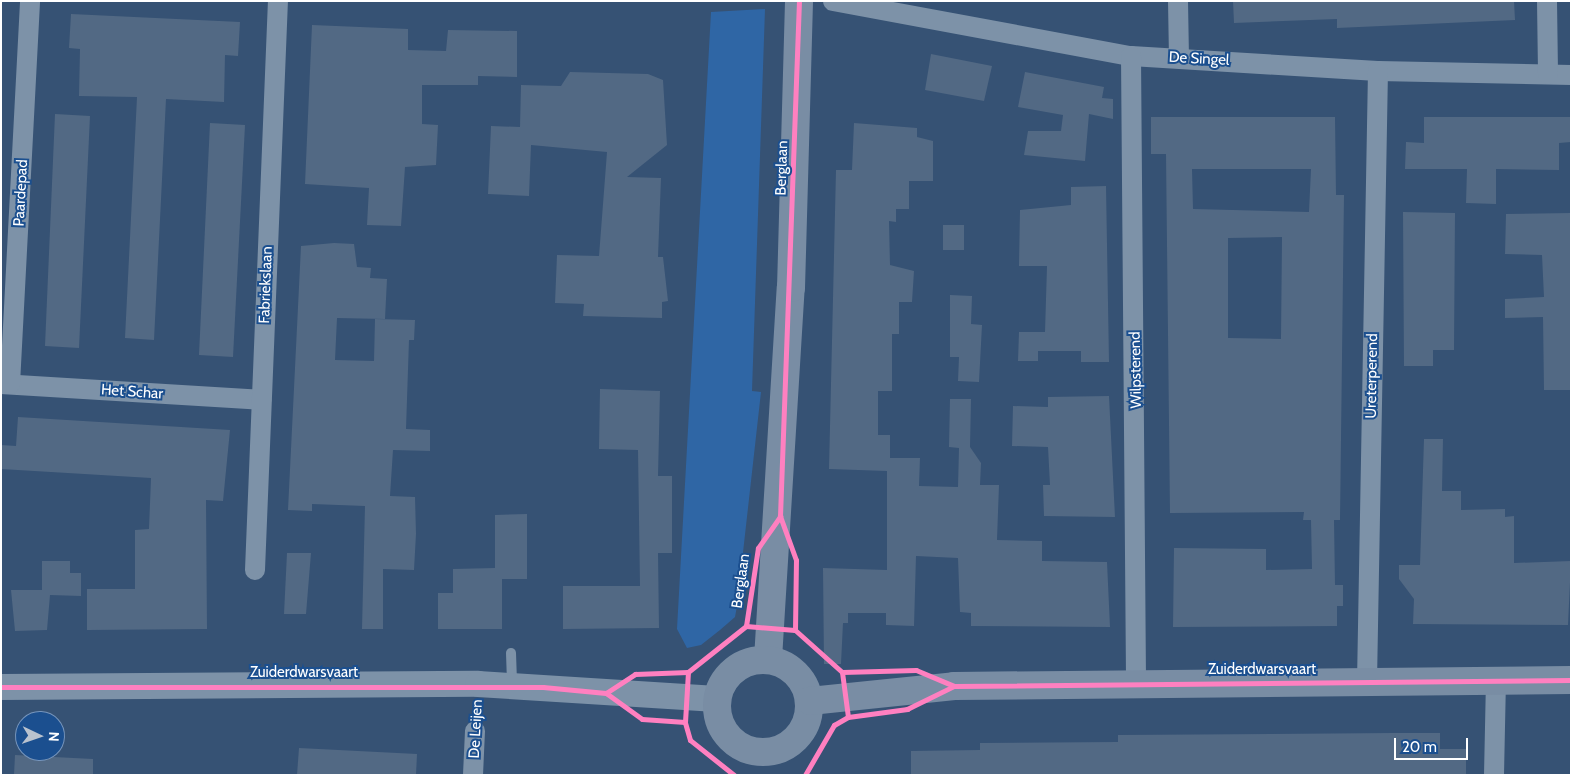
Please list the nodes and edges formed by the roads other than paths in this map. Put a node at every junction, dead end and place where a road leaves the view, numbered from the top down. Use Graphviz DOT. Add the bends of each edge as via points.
graph roads {
  1 [pos="30,1"];
  2 [pos="278,1"];
  3 [pos="799,1"];
  4 [pos="833,1"];
  5 [pos="1178,1"];
  6 [pos="1547,1"];
  7 [pos="1131,56"];
  8 [pos="1179,58"];
  9 [pos="1378,71"];
  10 [pos="1548,74"];
  11 [pos="1571,75"];
  12 [pos="6,384"];
  13 [pos="262,400"];
  14 [pos="255,570"];
  15 [pos="511,653"];
  16 [pos="768,659"];
  17 [pos="1496,680"];
  18 [pos="1571,680"];
  19 [pos="1367,682"];
  20 [pos="1136,683"];
  21 [pos="512,686"];
  22 [pos="1,687"];
  23 [pos="717,699"];
  24 [pos="810,702"];
  25 [pos="475,731"];
  26 [pos="772,764"];
  27 [pos="473,775"];
  28 [pos="1494,775"];
  1 -- 12 [label="street, Paardepad"];
  2 -- 13 [label="street, Fabriekslaan"];
  3 -- 16 [label="main road, Berglaan" via="791,288"];
  4 -- 7 [label="street, De Singel"];
  5 -- 8 [label="street"];
  6 -- 10 [label="street"];
  7 -- 8 [label="street, De Singel"];
  7 -- 20 [label="street, Wilpsterend"];
  8 -- 9 [label="street, De Singel"];
  9 -- 10 [label="street, De Singel"];
  9 -- 19 [label="street, Ureterperend"];
  10 -- 11 [label="street, De Singel"];
  12 -- 13 [label="street, Het Schar"];
  13 -- 14 [label="street, Fabriekslaan"];
  15 -- 21 [label="lane"];
  16 -- 23 [label="main road" via="735,669"];
  16 -- 24 [label="main road" via="797,673"];
  17 -- 18 [label="main road, Zuiderdwarsvaart"];
  17 -- 19 [label="main road, Zuiderdwarsvaart"];
  17 -- 28 [label="street"];
  19 -- 20 [label="main road, Zuiderdwarsvaart"];
  20 -- 24 [label="main road, Zuiderdwarsvaart" via="954,686"];
  21 -- 22 [label="street, Zuiderdwarsvaart"];
  21 -- 23 [label="street, Zuiderdwarsvaart"];
  23 -- 26 [label="main road" via="718,716 736,745"];
  24 -- 26 [label="main road" via="800,735"];
  25 -- 27 [label="street, De Leijen"];
}
